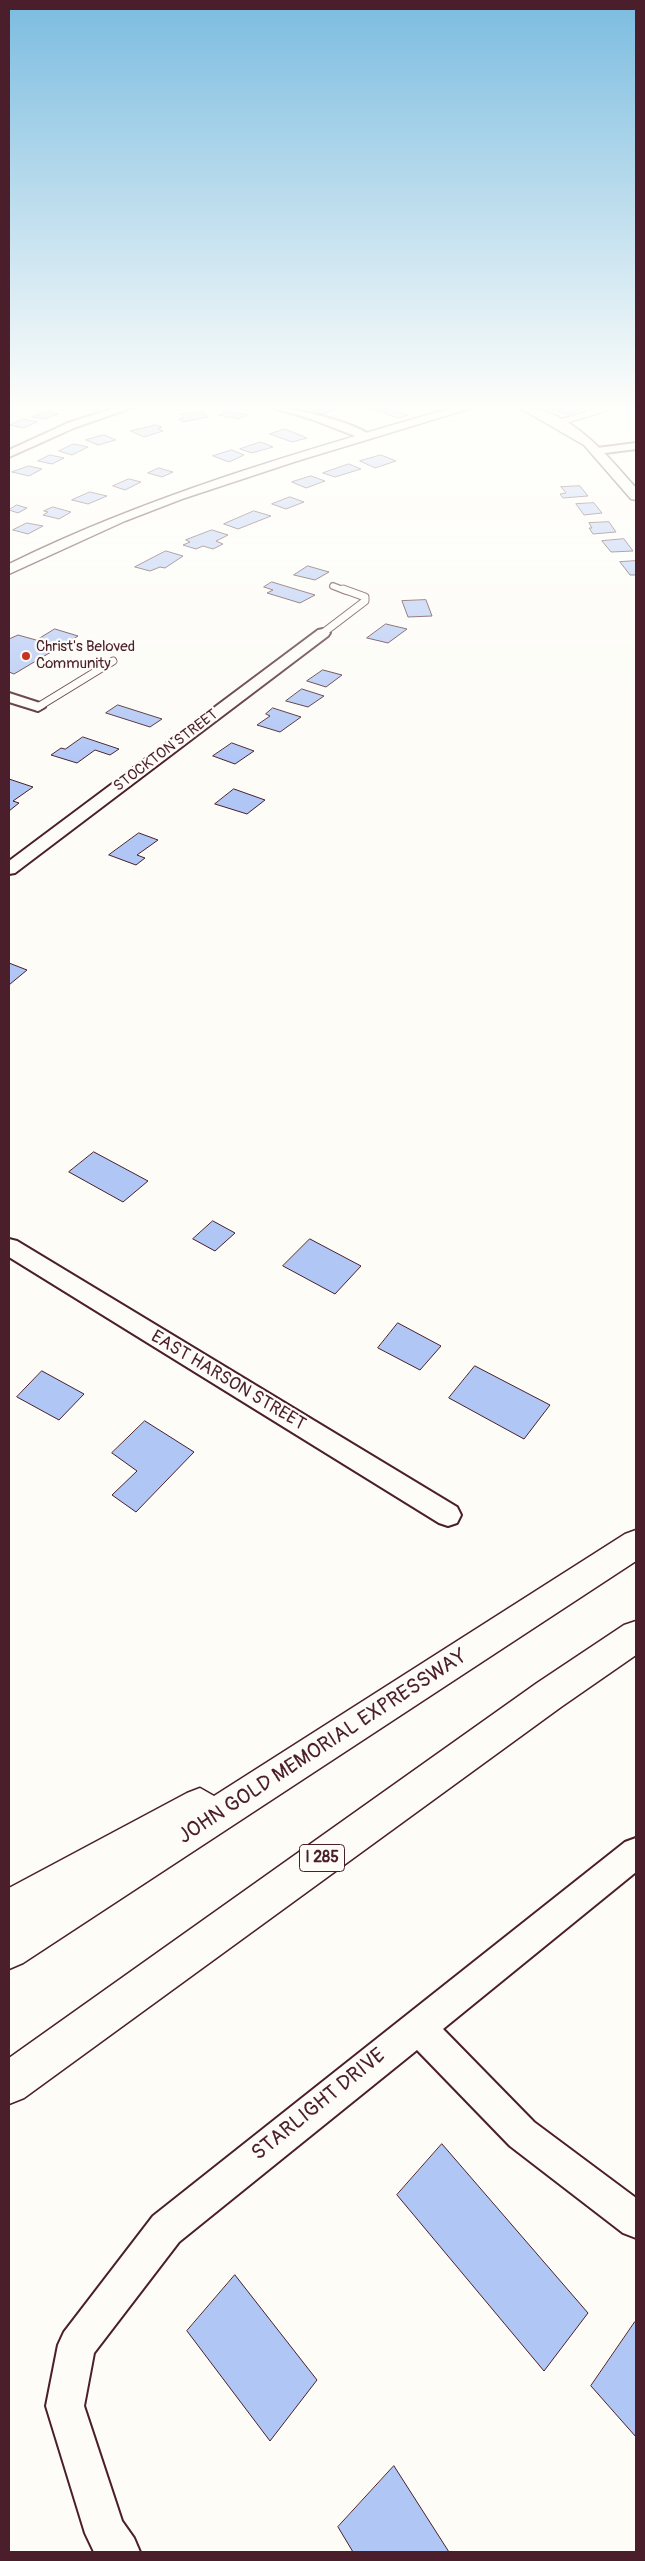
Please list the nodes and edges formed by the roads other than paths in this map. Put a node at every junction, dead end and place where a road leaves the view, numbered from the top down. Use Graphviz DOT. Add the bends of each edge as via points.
graph roads {
  1 [pos="99,527"];
  2 [pos="9,570"];
  3 [pos="332,586"];
  4 [pos="323,633"];
  5 [pos="113,661"];
  6 [pos="9,697"];
  7 [pos="38,707"];
  8 [pos="9,869"];
  9 [pos="9,1247"];
  10 [pos="448,1515"];
  11 [pos="636,1544"];
  12 [pos="636,1636"];
  13 [pos="541,1701"];
  14 [pos="386,1706"];
  15 [pos="636,1853"];
  16 [pos="9,1909"];
  17 [pos="9,1949"];
  18 [pos="417,2026"];
  19 [pos="9,2083"];
  20 [pos="9,2092"];
  21 [pos="636,2220"];
  22 [pos="120,2552"];
  1 -- 2 [label="main road"];
  3 -- 4 [label="lane" via="365,597"];
  4 -- 8 [label="street, STOCKTON STREET"];
  5 -- 7 [label="lane"];
  6 -- 7 [label="street"];
  9 -- 10 [label="street, EAST HARSON STREET"];
  11 -- 14 [label="main road, JOHN GOLD MEMORIAL EXPRESSWAY"];
  12 -- 13 [label="main road, I 285"];
  13 -- 19 [label="main road, I 285"];
  13 -- 20 [label="main road"];
  14 -- 16 [label="main road"];
  14 -- 17 [label="main road, JOHN GOLD MEMORIAL EXPRESSWAY"];
  15 -- 18 [label="street, STARLIGHT DRIVE"];
  18 -- 21 [label="street" via="522,2134"];
  18 -- 22 [label="street, STARLIGHT DRIVE" via="166,2229 77,2345 65,2406 105,2533"];
}
